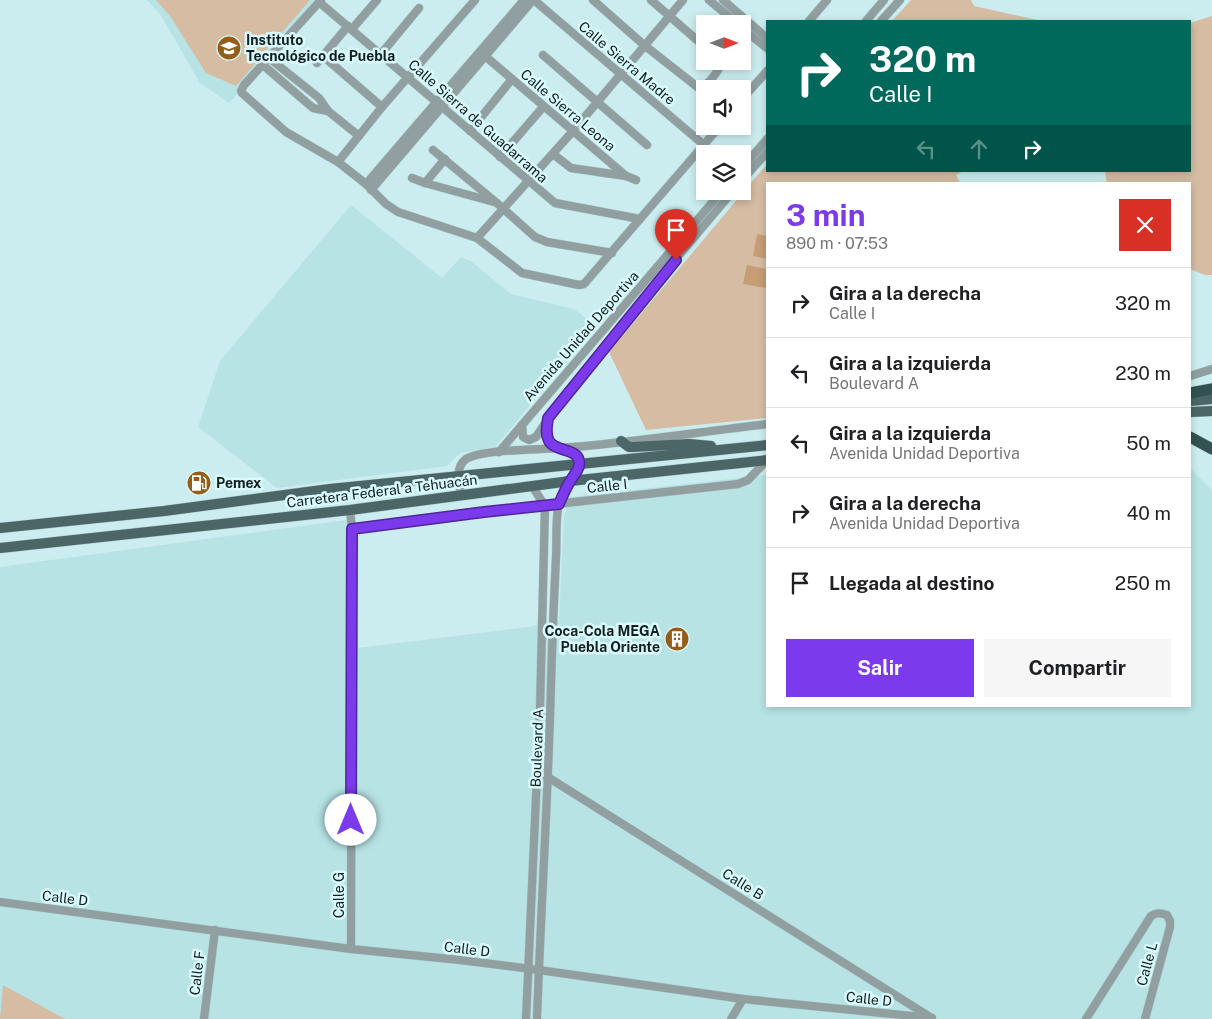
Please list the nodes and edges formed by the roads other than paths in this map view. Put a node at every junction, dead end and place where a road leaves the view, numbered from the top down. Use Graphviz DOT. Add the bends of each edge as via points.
graph roads {
  1 [pos="377,0"];
  2 [pos="475,0"];
  3 [pos="524,0"];
  4 [pos="534,0"];
  5 [pos="593,0"];
  6 [pos="651,0"];
  7 [pos="682,0"];
  8 [pos="709,0"];
  9 [pos="827,0"];
  10 [pos="884,0"];
  11 [pos="900,0"];
  12 [pos="320,1"];
  13 [pos="725,1"];
  14 [pos="419,8"];
  15 [pos="719,8"];
  16 [pos="727,15"];
  17 [pos="669,16"];
  18 [pos="810,20"];
  19 [pos="867,20"];
  20 [pos="882,20"];
  21 [pos="350,27"];
  22 [pos="751,35"];
  23 [pos="766,37"];
  24 [pos="696,39"];
  25 [pos="644,45"];
  26 [pos="766,47"];
  27 [pos="381,54"];
  28 [pos="543,55"];
  29 [pos="323,56"];
  30 [pos="485,56"];
  31 [pos="269,58"];
  32 [pos="317,63"];
  33 [pos="263,65"];
  34 [pos="718,70"];
  35 [pos="766,72"];
  36 [pos="621,74"];
  37 [pos="408,77"];
  38 [pos="512,80"];
  39 [pos="751,90"];
  40 [pos="597,102"];
  41 [pos="439,104"];
  42 [pos="382,107"];
  43 [pos="543,107"];
  44 [pos="328,111"];
  45 [pos="470,131"];
  46 [pos="573,131"];
  47 [pos="712,135"];
  48 [pos="359,136"];
  49 [pos="766,140"];
  50 [pos="647,145"];
  51 [pos="704,145"];
  52 [pos="432,150"];
  53 [pos="766,153"];
  54 [pos="554,154"];
  55 [pos="696,154"];
  56 [pos="500,157"];
  57 [pos="751,158"];
  58 [pos="444,159"];
  59 [pos="338,162"];
  60 [pos="751,170"];
  61 [pos="626,176"];
  62 [pos="412,178"];
  63 [pos="636,180"];
  64 [pos="529,182"];
  65 [pos="425,183"];
  66 [pos="368,187"];
  67 [pos="714,200"];
  68 [pos="726,200"];
  69 [pos="501,206"];
  70 [pos="640,219"];
  71 [pos="691,227"];
  72 [pos="698,233"];
  73 [pos="477,238"];
  74 [pos="675,246"];
  75 [pos="682,252"];
  76 [pos="612,253"];
  77 [pos="662,262"];
  78 [pos="668,268"];
  79 [pos="1212,369"];
  80 [pos="1191,376"];
  81 [pos="1212,389"];
  82 [pos="1191,394"];
  83 [pos="1212,399"];
  84 [pos="1191,401"];
  85 [pos="1212,410"];
  86 [pos="1191,412"];
  87 [pos="548,418"];
  88 [pos="522,424"];
  89 [pos="766,424"];
  90 [pos="1191,438"];
  91 [pos="621,441"];
  92 [pos="766,445"];
  93 [pos="560,448"];
  94 [pos="734,449"];
  95 [pos="1212,449"];
  96 [pos="499,452"];
  97 [pos="766,460"];
  98 [pos="766,461"];
  99 [pos="579,464"];
  100 [pos="458,476"];
  101 [pos="570,481"];
  102 [pos="532,486"];
  103 [pos="462,494"];
  104 [pos="559,504"];
  105 [pos="545,506"];
  106 [pos="350,510"];
  107 [pos="0,528"];
  108 [pos="352,529"];
  109 [pos="0,548"];
  110 [pos="541,632"];
  111 [pos="552,633"];
  112 [pos="537,772"];
  113 [pos="549,777"];
  114 [pos="0,902"];
  115 [pos="215,930"];
  116 [pos="351,950"];
  117 [pos="527,969"];
  118 [pos="539,970"];
  119 [pos="743,999"];
  120 [pos="933,1018"];
  121 [pos="204,1019"];
  122 [pos="526,1019"];
  123 [pos="537,1019"];
  124 [pos="731,1019"];
  125 [pos="1086,1019"];
  126 [pos="1145,1019"];
  1 -- 21 [label="street"];
  2 -- 37 [label="street"];
  3 -- 41 [label="street"];
  4 -- 30 [label="street"];
  4 -- 36 [label="street, Calle Sierra Madre"];
  5 -- 25 [label="street"];
  6 -- 17 [label="street"];
  7 -- 17 [label="street"];
  8 -- 15 [label="street"];
  9 -- 18 [label="street"];
  10 -- 19 [label="street"];
  11 -- 20 [label="street"];
  12 -- 21 [label="street, Calle Sierra de Guadarrama"];
  12 -- 31 [label="street"];
  13 -- 15 [label="street"];
  13 -- 23 [label="street"];
  14 -- 27 [label="street"];
  15 -- 16 [label="street"];
  17 -- 24 [label="street"];
  17 -- 25 [label="street"];
  21 -- 27 [label="street, Calle Sierra de Guadarrama"];
  21 -- 29 [label="street"];
  22 -- 26 [label="street"];
  25 -- 34 [label="street" via="700,89"];
  25 -- 36 [label="street"];
  27 -- 37 [label="street, Calle Sierra de Guadarrama"];
  28 -- 40 [label="street"];
  29 -- 32 [label="street"];
  29 -- 42 [label="street"];
  30 -- 38 [label="street, Calle Sierra Leona"];
  30 -- 41 [label="street"];
  31 -- 33 [label="street"];
  31 -- 44 [label="street" via="319,98"];
  33 -- 44 [label="street" via="313,108"];
  33 -- 59 [label="street" via="244,85 241,91 244,95 286,132"];
  35 -- 39 [label="street"];
  36 -- 40 [label="street"];
  36 -- 51 [label="street, Calle Sierra Madre"];
  37 -- 41 [label="street, Calle Sierra de Guadarrama"];
  37 -- 42 [label="street"];
  38 -- 43 [label="street, Calle Sierra Leona"];
  38 -- 45 [label="street"];
  40 -- 46 [label="street"];
  40 -- 50 [label="street"];
  41 -- 45 [label="street, Calle Sierra de Guadarrama"];
  41 -- 66 [label="street"];
  42 -- 48 [label="street"];
  43 -- 46 [label="street, Calle Sierra Leona"];
  43 -- 56 [label="street"];
  44 -- 48 [label="street"];
  45 -- 56 [label="street, Calle Sierra de Guadarrama"];
  46 -- 54 [label="street"];
  46 -- 61 [label="street, Calle Sierra Leona"];
  47 -- 51 [label="street"];
  48 -- 59 [label="street"];
  49 -- 57 [label="street"];
  52 -- 58 [label="street"];
  53 -- 60 [label="street"];
  54 -- 61 [label="street" via="571,168"];
  54 -- 64 [label="street"];
  55 -- 70 [label="street"];
  56 -- 64 [label="street, Calle Sierra de Guadarrama"];
  58 -- 65 [label="street"];
  58 -- 69 [label="street"];
  59 -- 66 [label="street"];
  61 -- 63 [label="street, Calle Sierra Leona"];
  62 -- 65 [label="street"];
  64 -- 69 [label="street"];
  64 -- 70 [label="street, Calle Sierra de Guadarrama" via="555,203"];
  65 -- 69 [label="street"];
  66 -- 73 [label="street" via="398,212"];
  67 -- 71 [label="street, Avenida Unidad Deportiva"];
  68 -- 72 [label="street, Avenida Unidad Deportiva"];
  69 -- 73 [label="street"];
  69 -- 76 [label="street" via="535,237"];
  70 -- 76 [label="street"];
  71 -- 72 [label="street"];
  71 -- 74 [label="street, Avenida Unidad Deportiva"];
  72 -- 75 [label="street, Avenida Unidad Deportiva"];
  73 -- 76 [label="street" via="522,273 579,285 584,284"];
  74 -- 75 [label="street"];
  74 -- 77 [label="street, Avenida Unidad Deportiva"];
  75 -- 78 [label="street, Avenida Unidad Deportiva"];
  77 -- 78 [label="street"];
  77 -- 88 [label="street, Avenida Unidad Deportiva"];
  78 -- 87 [label="street, Avenida Unidad Deportiva"];
  79 -- 80 [label="street"];
  81 -- 82 [label="highway"];
  83 -- 84 [label="main road"];
  85 -- 86 [label="main road"];
  87 -- 88 [label="street, Avenida Unidad Deportiva" via="538,435 530,440 523,437"];
  87 -- 93 [label="street" via="546,432 550,442"];
  88 -- 96 [label="street, Avenida Unidad Deportiva"];
  89 -- 91 [label="street"];
  90 -- 95 [label="highway"];
  91 -- 93 [label="street"];
  91 -- 94 [label="main road" via="633,448 689,444"];
  92 -- 94 [label="main road, Carretera Federal a Tehuacán"];
  93 -- 96 [label="street"];
  93 -- 99 [label="street" via="575,454"];
  94 -- 99 [label="main road, Carretera Federal a Tehuacán"];
  96 -- 100 [label="street" via="464,460"];
  97 -- 101 [label="main road, Carretera Federal a Tehuacán"];
  98 -- 104 [label="street, Calle I" via="748,480 738,484"];
  99 -- 100 [label="main road, Carretera Federal a Tehuacán"];
  99 -- 101 [label="street"];
  100 -- 103 [label="street"];
  100 -- 107 [label="main road, Carretera Federal a Tehuacán"];
  101 -- 102 [label="main road, Carretera Federal a Tehuacán"];
  101 -- 104 [label="street, Boulevard A"];
  102 -- 103 [label="main road, Carretera Federal a Tehuacán"];
  102 -- 105 [label="street"];
  103 -- 106 [label="main road, Carretera Federal a Tehuacán"];
  104 -- 105 [label="street, Calle I"];
  104 -- 111 [label="street, Boulevard A"];
  105 -- 108 [label="street, Calle I"];
  105 -- 110 [label="street, Boulevard A"];
  106 -- 108 [label="street, Calle G"];
  106 -- 109 [label="main road, Carretera Federal a Tehuacán"];
  108 -- 116 [label="street, Calle G"];
  110 -- 111 [label="street"];
  110 -- 112 [label="street, Boulevard A"];
  111 -- 113 [label="street, Boulevard A"];
  112 -- 113 [label="street, Calle B"];
  112 -- 117 [label="street, Boulevard A"];
  113 -- 118 [label="street, Boulevard A"];
  113 -- 120 [label="street, Calle B"];
  114 -- 115 [label="street, Calle D"];
  115 -- 116 [label="street, Calle D"];
  115 -- 121 [label="street, Calle F"];
  116 -- 117 [label="street, Calle D"];
  117 -- 118 [label="street, Calle D"];
  117 -- 122 [label="street, Boulevard A"];
  118 -- 119 [label="street, Calle D"];
  118 -- 123 [label="street, Boulevard A"];
  119 -- 120 [label="street, Calle D"];
  119 -- 124 [label="street"];
  125 -- 126 [label="street, Calle L" via="1151,916 1156,913 1167,915 1170,927"];
}
